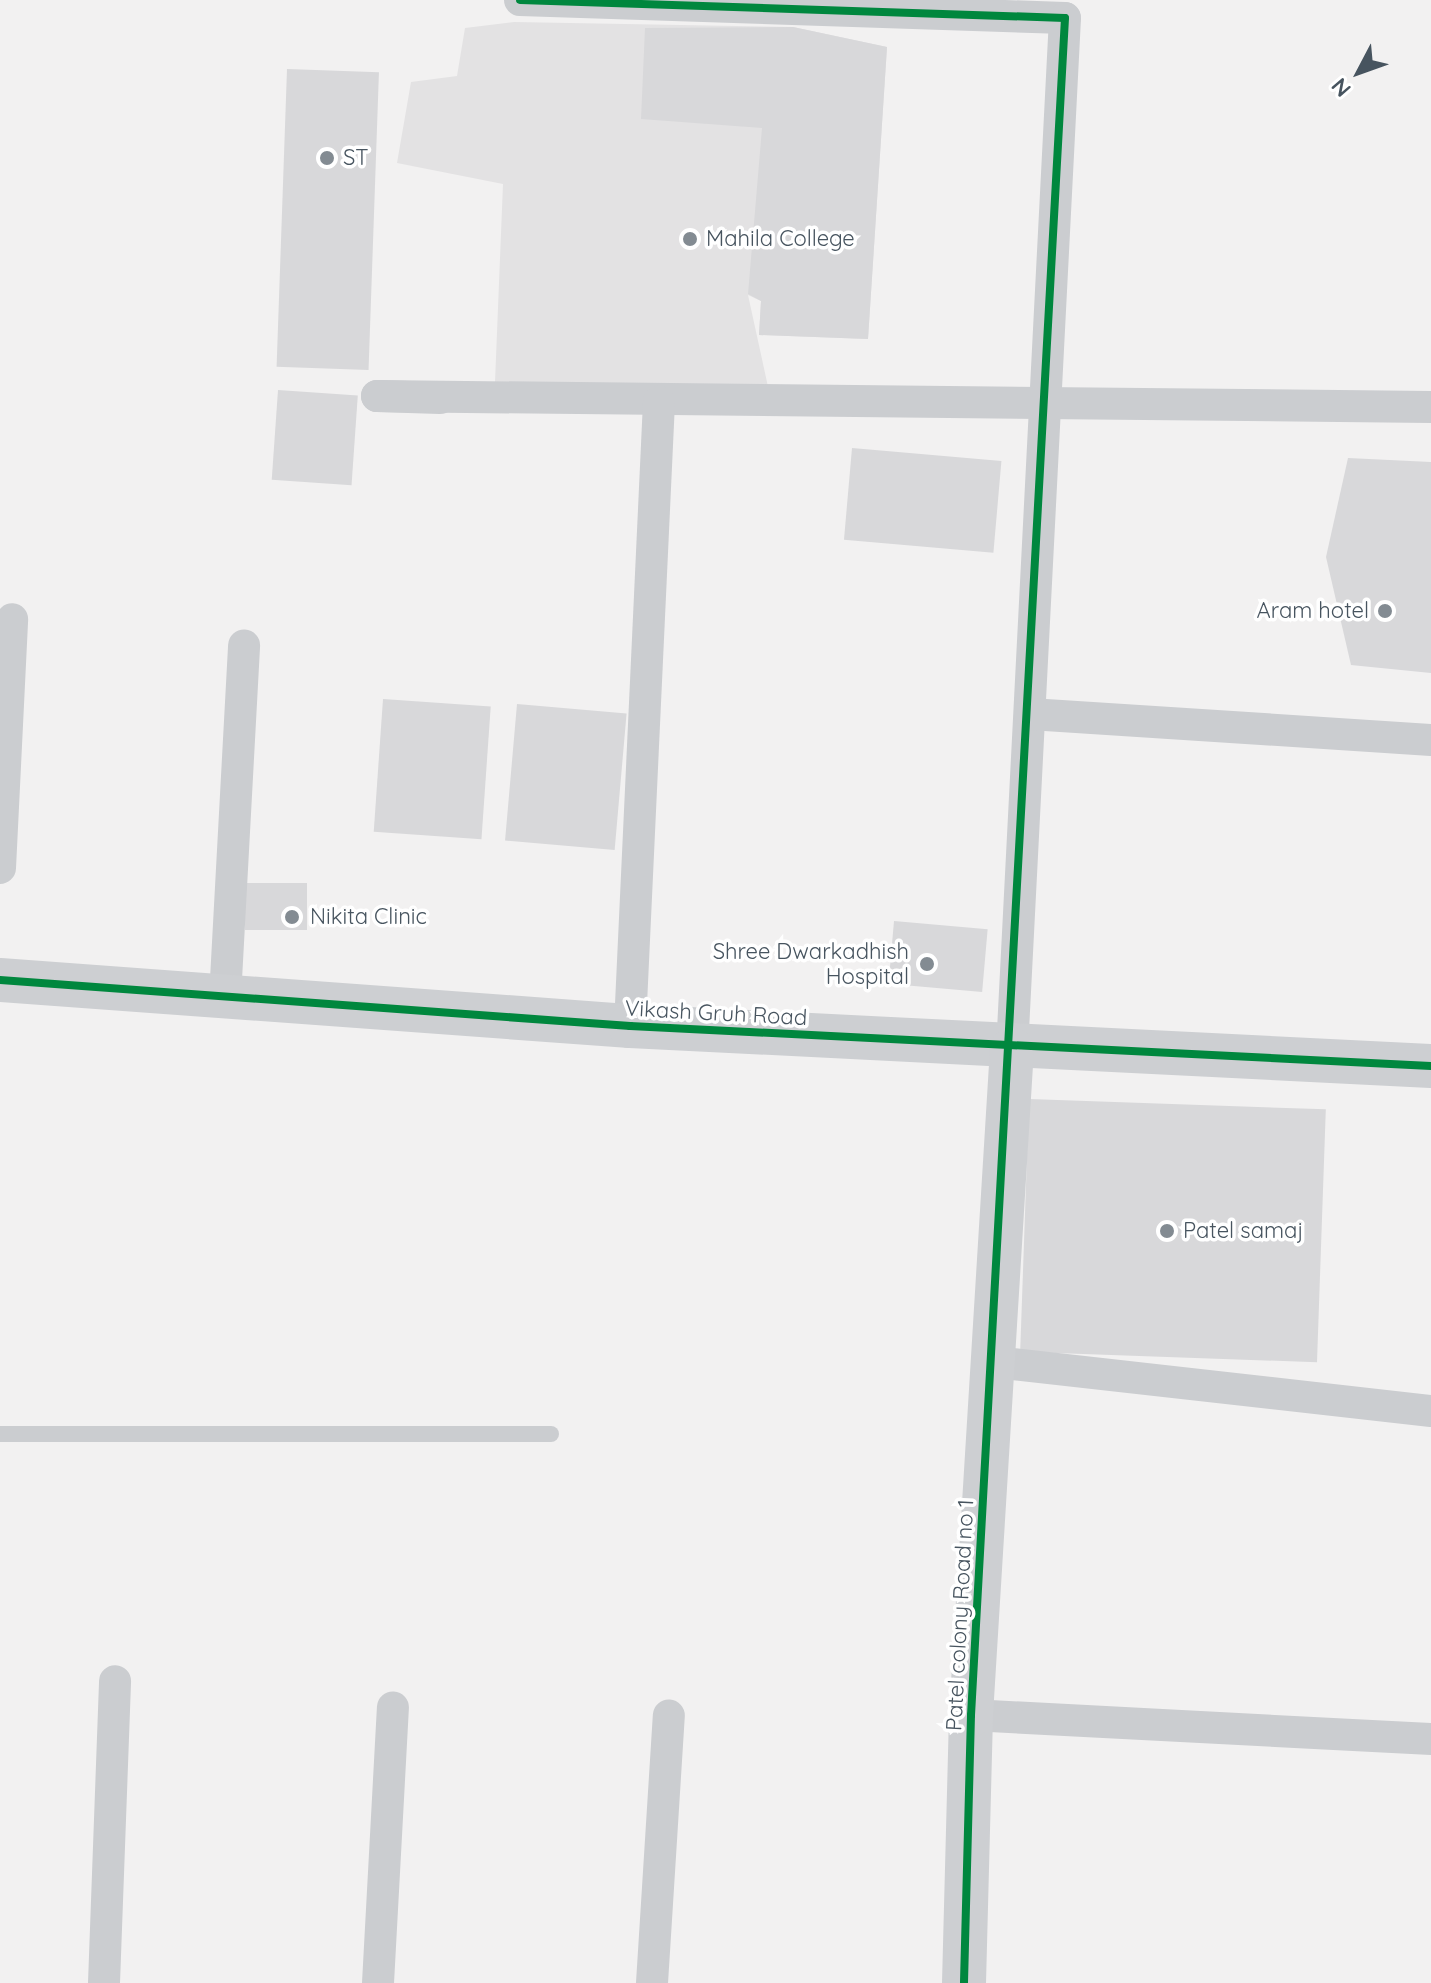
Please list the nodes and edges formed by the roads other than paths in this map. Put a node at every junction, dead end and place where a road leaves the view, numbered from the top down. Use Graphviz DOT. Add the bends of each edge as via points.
graph roads {
  1 [pos="520,0"];
  2 [pos="440,398"];
  3 [pos="659,402"];
  4 [pos="1431,407"];
  5 [pos="1046,408"];
  6 [pos="12,619"];
  7 [pos="244,646"];
  8 [pos="1030,714"];
  9 [pos="1431,740"];
  10 [pos="0,868"];
  11 [pos="0,980"];
  12 [pos="225,998"];
  13 [pos="630,1026"];
  14 [pos="1012,1049"];
  15 [pos="1431,1066"];
  16 [pos="994,1362"];
  17 [pos="1431,1411"];
  18 [pos="0,1434"];
  19 [pos="551,1434"];
  20 [pos="115,1681"];
  21 [pos="393,1707"];
  22 [pos="971,1715"];
  23 [pos="669,1716"];
  24 [pos="1431,1739"];
  25 [pos="104,1983"];
  26 [pos="378,1983"];
  27 [pos="652,1983"];
  28 [pos="964,1983"];
  1 -- 5 [label="street, Patel colony Road no 1" via="1065,18"];
  2 -- 3 [label="street"];
  3 -- 5 [label="street"];
  3 -- 13 [label="street"];
  4 -- 5 [label="street"];
  5 -- 8 [label="street, Patel colony Road no 1"];
  6 -- 10 [label="street"];
  7 -- 12 [label="street"];
  8 -- 9 [label="street"];
  8 -- 14 [label="street, Patel colony Road no 1"];
  11 -- 12 [label="street, Vikash Gruh Road"];
  12 -- 13 [label="street, Vikash Gruh Road"];
  13 -- 14 [label="street, Vikash Gruh Road"];
  14 -- 15 [label="street, Vikash Gruh Road"];
  14 -- 16 [label="street, Patel colony Road no 1"];
  16 -- 17 [label="street"];
  16 -- 22 [label="street, Patel colony Road no 1"];
  18 -- 19 [label="lane"];
  20 -- 25 [label="street"];
  21 -- 26 [label="street"];
  22 -- 24 [label="street"];
  22 -- 28 [label="street, Patel colony Road no 1"];
  23 -- 27 [label="street"];
}
